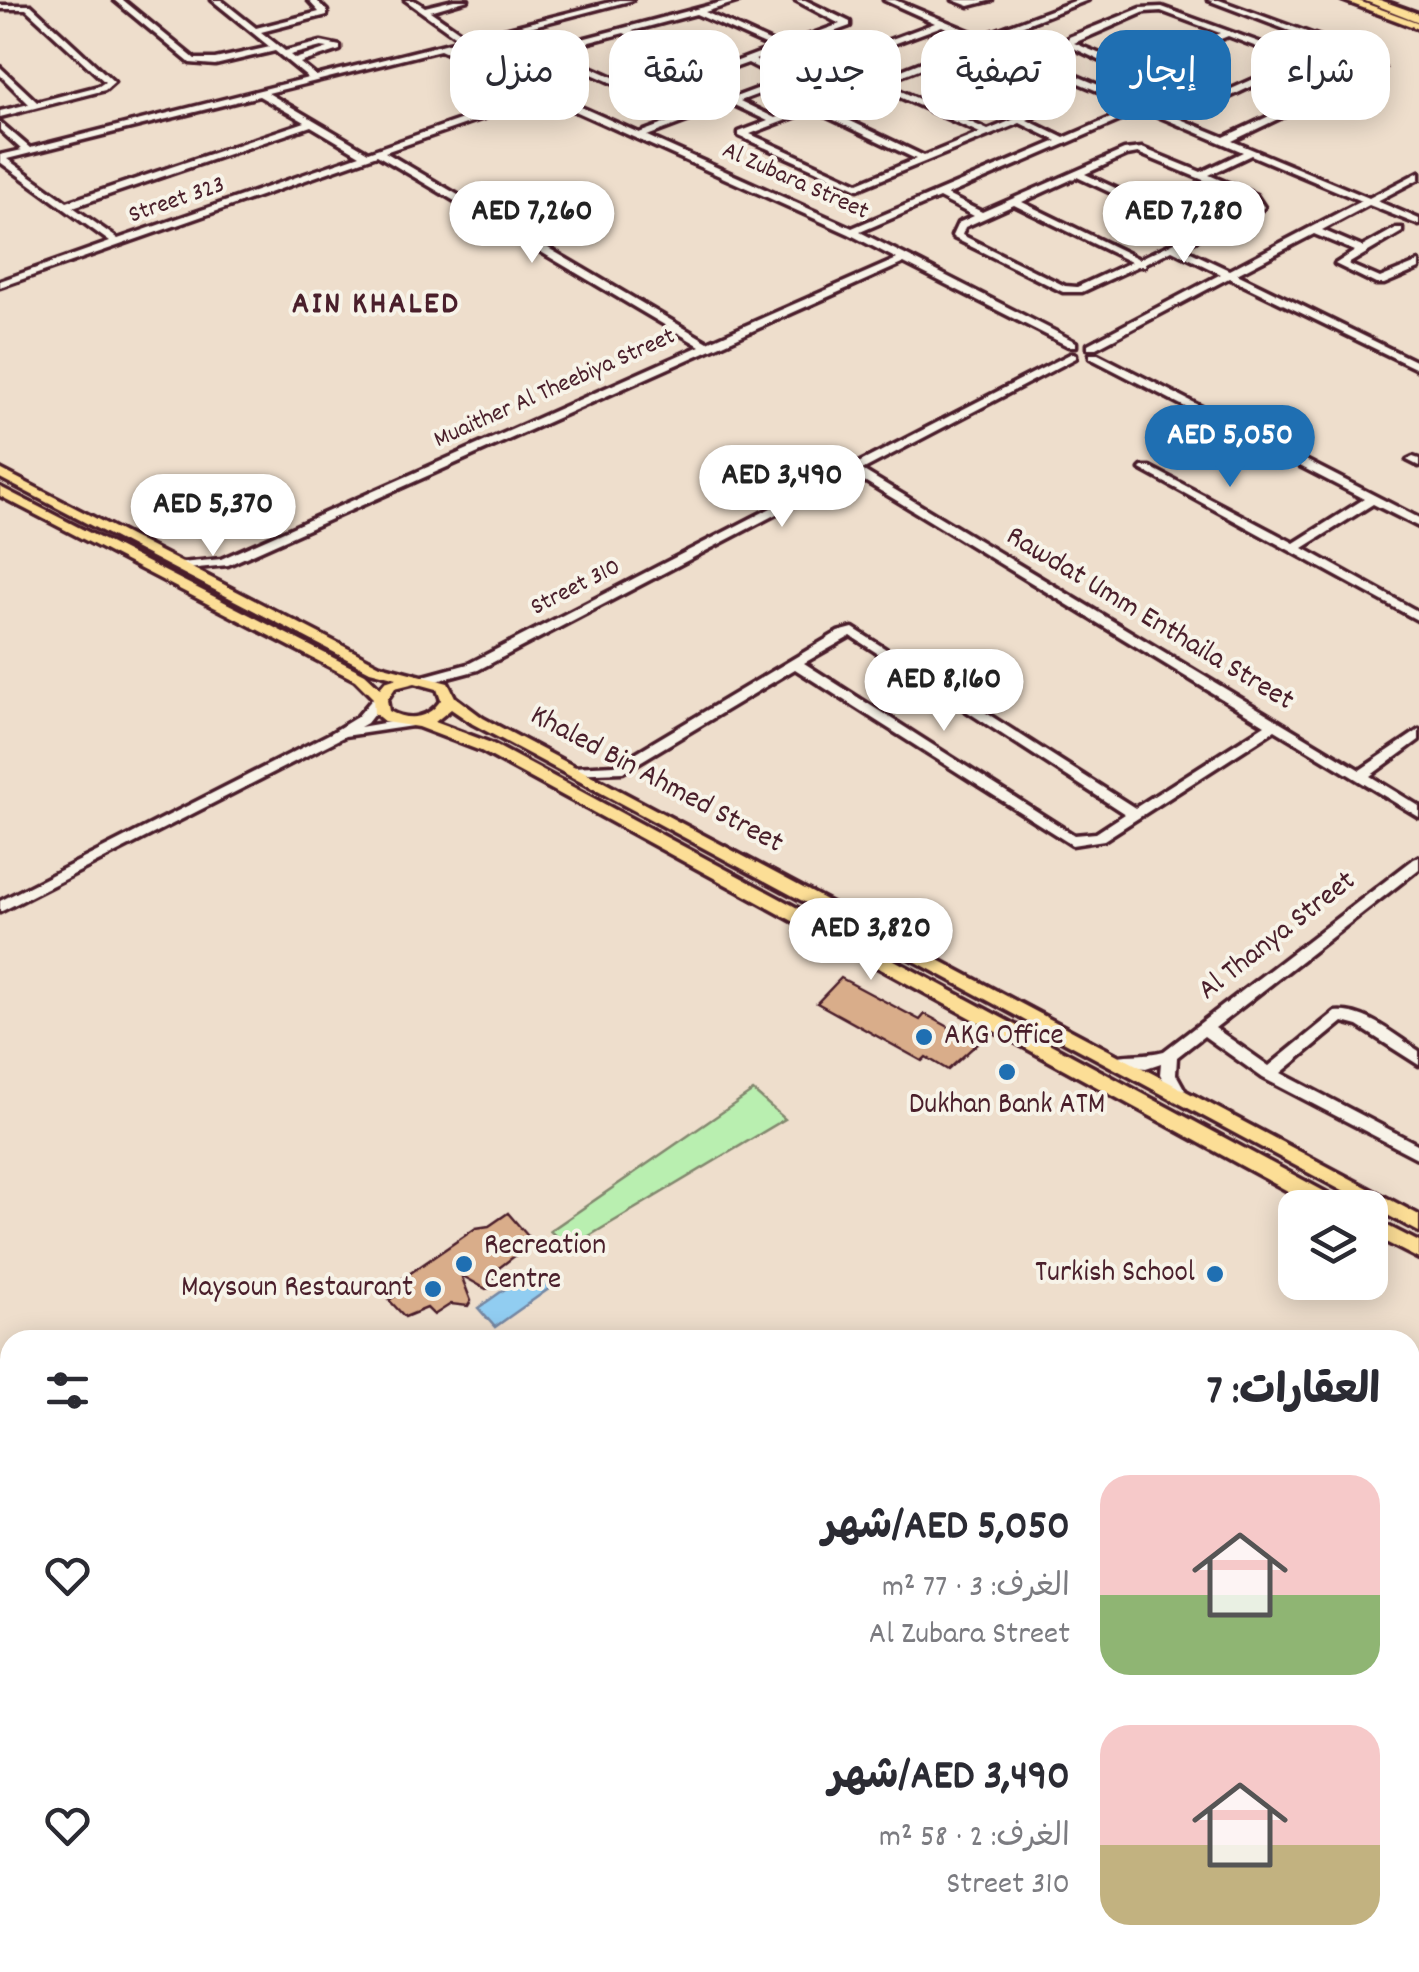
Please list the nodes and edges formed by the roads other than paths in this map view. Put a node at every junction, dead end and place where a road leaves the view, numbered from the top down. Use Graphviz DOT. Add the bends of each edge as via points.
graph roads {
  1 [pos="118,0"];
  2 [pos="216,0"];
  3 [pos="312,0"];
  4 [pos="410,0"];
  5 [pos="464,0"];
  6 [pos="739,0"];
  7 [pos="799,0"];
  8 [pos="888,0"];
  9 [pos="956,0"];
  10 [pos="988,0"];
  11 [pos="1084,0"];
  12 [pos="1212,0"];
  13 [pos="1346,0"];
  14 [pos="1369,0"];
  15 [pos="1406,0"];
  16 [pos="626,2"];
  17 [pos="1419,4"];
  18 [pos="1225,5"];
  19 [pos="0,7"];
  20 [pos="424,10"];
  21 [pos="697,11"];
  22 [pos="646,14"];
  23 [pos="1192,18"];
  24 [pos="1419,18"];
  25 [pos="659,20"];
  26 [pos="942,23"];
  27 [pos="1419,26"];
  28 [pos="453,30"];
  29 [pos="509,30"];
  30 [pos="624,30"];
  31 [pos="832,30"];
  32 [pos="959,30"];
  33 [pos="1004,30"];
  34 [pos="1096,30"];
  35 [pos="1097,30"];
  36 [pos="1221,30"];
  37 [pos="256,32"];
  38 [pos="609,34"];
  39 [pos="1231,34"];
  40 [pos="901,38"];
  41 [pos="760,40"];
  42 [pos="450,44"];
  43 [pos="440,47"];
  44 [pos="280,51"];
  45 [pos="450,52"];
  46 [pos="1096,57"];
  47 [pos="760,59"];
  48 [pos="294,62"];
  49 [pos="751,62"];
  50 [pos="740,66"];
  51 [pos="760,66"];
  52 [pos="0,70"];
  53 [pos="901,70"];
  54 [pos="315,79"];
  55 [pos="609,80"];
  56 [pos="260,93"];
  57 [pos="901,93"];
  58 [pos="1231,93"];
  59 [pos="35,104"];
  60 [pos="0,114"];
  61 [pos="589,114"];
  62 [pos="469,120"];
  63 [pos="681,120"];
  64 [pos="771,120"];
  65 [pos="843,120"];
  66 [pos="1114,120"];
  67 [pos="1172,120"];
  68 [pos="1022,121"];
  69 [pos="311,123"];
  70 [pos="0,124"];
  71 [pos="989,134"];
  72 [pos="638,136"];
  73 [pos="1064,141"];
  74 [pos="1224,141"];
  75 [pos="28,150"];
  76 [pos="1250,152"];
  77 [pos="372,154"];
  78 [pos="0,158"];
  79 [pos="926,160"];
  80 [pos="1078,174"];
  81 [pos="1202,174"];
  82 [pos="1419,175"];
  83 [pos="938,194"];
  84 [pos="1014,202"];
  85 [pos="1369,202"];
  86 [pos="66,206"];
  87 [pos="982,216"];
  88 [pos="1419,222"];
  89 [pos="1314,230"];
  90 [pos="1398,230"];
  91 [pos="852,232"];
  92 [pos="1206,233"];
  93 [pos="117,243"];
  94 [pos="1175,248"];
  95 [pos="1360,250"];
  96 [pos="904,259"];
  97 [pos="1142,264"];
  98 [pos="1419,264"];
  99 [pos="1229,274"];
  100 [pos="0,284"];
  101 [pos="707,346"];
  102 [pos="1072,350"];
  103 [pos="1093,351"];
  104 [pos="1419,367"];
  105 [pos="1146,469"];
  106 [pos="853,470"];
  107 [pos="0,474"];
  108 [pos="0,490"];
  109 [pos="1373,499"];
  110 [pos="1419,523"];
  111 [pos="1294,548"];
  112 [pos="224,562"];
  113 [pos="182,568"];
  114 [pos="213,584"];
  115 [pos="1419,617"];
  116 [pos="796,662"];
  117 [pos="473,667"];
  118 [pos="422,679"];
  119 [pos="380,698"];
  120 [pos="449,699"];
  121 [pos="413,723"];
  122 [pos="1274,725"];
  123 [pos="1419,734"];
  124 [pos="336,736"];
  125 [pos="618,769"];
  126 [pos="572,771"];
  127 [pos="1360,777"];
  128 [pos="620,796"];
  129 [pos="1419,812"];
  130 [pos="1136,814"];
  131 [pos="1419,862"];
  132 [pos="0,907"];
  133 [pos="1204,1029"];
  134 [pos="1169,1055"];
  135 [pos="1419,1059"];
  136 [pos="1119,1060"];
  137 [pos="1268,1074"];
  138 [pos="1178,1092"];
  139 [pos="1419,1153"];
  140 [pos="1304,1190"];
  141 [pos="1419,1224"];
  142 [pos="1388,1235"];
  143 [pos="1419,1251"];
  1 -- 44 [label="street" via="192,61"];
  2 -- 37 [label="street"];
  3 -- 37 [label="street" via="322,14"];
  4 -- 20 [label="street"];
  5 -- 20 [label="street"];
  6 -- 21 [label="street"];
  7 -- 31 [label="street" via="847,24"];
  8 -- 26 [label="street"];
  9 -- 10 [label="street"];
  11 -- 33 [label="street"];
  12 -- 18 [label="street"];
  13 -- 27 [label="main road"];
  14 -- 24 [label="highway"];
  15 -- 17 [label="highway"];
  16 -- 29 [label="street"];
  18 -- 23 [label="street"];
  18 -- 74 [label="street" via="1380,68"];
  19 -- 59 [label="street" via="28,6 110,82"];
  20 -- 28 [label="street"];
  21 -- 25 [label="street"];
  21 -- 41 [label="street"];
  22 -- 25 [label="street"];
  23 -- 35 [label="street" via="1150,9"];
  23 -- 36 [label="street"];
  25 -- 30 [label="street"];
  26 -- 32 [label="street"];
  26 -- 40 [label="street"];
  34 -- 46 [label="street" via="1069,41"];
  37 -- 44 [label="street"];
  38 -- 55 [label="street" via="547,51"];
  39 -- 58 [label="street" via="1294,64"];
  42 -- 43 [label="street"];
  43 -- 45 [label="street, Al Zubara Street"];
  43 -- 54 [label="street"];
  44 -- 48 [label="street"];
  44 -- 48 [label="street" via="337,48"];
  47 -- 49 [label="street"];
  48 -- 54 [label="street"];
  49 -- 50 [label="street"];
  49 -- 51 [label="street"];
  52 -- 59 [label="street"];
  53 -- 68 [label="street" via="942,62 1043,108"];
  54 -- 56 [label="street"];
  56 -- 69 [label="street"];
  56 -- 75 [label="street"];
  57 -- 71 [label="street"];
  59 -- 60 [label="street"];
  61 -- 72 [label="street, Al Zubara Street"];
  62 -- 77 [label="street, Street 323"];
  63 -- 72 [label="street"];
  64 -- 79 [label="street" via="743,137 845,184 872,184"];
  65 -- 79 [label="street"];
  66 -- 73 [label="street"];
  67 -- 74 [label="street"];
  68 -- 71 [label="street"];
  68 -- 73 [label="street"];
  69 -- 77 [label="street"];
  69 -- 86 [label="street"];
  70 -- 75 [label="street"];
  71 -- 79 [label="street"];
  72 -- 91 [label="street, Al Zubara Street"];
  73 -- 83 [label="street"];
  74 -- 76 [label="street"];
  75 -- 78 [label="street"];
  76 -- 81 [label="street"];
  76 -- 85 [label="street"];
  77 -- 93 [label="street, Street 323"];
  77 -- 101 [label="street"];
  78 -- 86 [label="street"];
  80 -- 81 [label="street" via="1139,150"];
  80 -- 84 [label="street"];
  80 -- 92 [label="street"];
  81 -- 92 [label="street" via="1259,204"];
  82 -- 85 [label="street"];
  83 -- 87 [label="street"];
  83 -- 91 [label="street"];
  84 -- 87 [label="street"];
  84 -- 97 [label="street"];
  85 -- 88 [label="street"];
  85 -- 89 [label="street"];
  86 -- 93 [label="street"];
  87 -- 97 [label="street" via="957,228 957,236 1063,289 1091,288"];
  89 -- 95 [label="street"];
  89 -- 99 [label="street"];
  90 -- 95 [label="street"];
  91 -- 96 [label="street, Al Zubara Street"];
  92 -- 94 [label="street"];
  93 -- 100 [label="street, Street 323"];
  94 -- 97 [label="street"];
  94 -- 99 [label="street"];
  95 -- 98 [label="street" via="1340,264 1380,282"];
  96 -- 101 [label="street, Muaither Al Theebiya Street"];
  96 -- 102 [label="street, Al Zubara Street"];
  99 -- 103 [label="street"];
  99 -- 104 [label="street"];
  101 -- 112 [label="street, Muaither Al Theebiya Street"];
  102 -- 103 [label="street"];
  102 -- 106 [label="street, Street 310"];
  103 -- 109 [label="street"];
  105 -- 111 [label="street"];
  106 -- 117 [label="street, Street 310"];
  106 -- 122 [label="street, Rawdat Umm Enthaila Street"];
  107 -- 113 [label="main road"];
  108 -- 119 [label="main road" via="360,677"];
  109 -- 110 [label="street"];
  109 -- 111 [label="street"];
  111 -- 115 [label="street"];
  112 -- 113 [label="street, Muaither Al Theebiya Street"];
  112 -- 114 [label="street"];
  113 -- 114 [label="main road"];
  114 -- 118 [label="main road" via="375,668"];
  116 -- 125 [label="street"];
  116 -- 130 [label="street" via="1063,837 1099,837"];
  116 -- 130 [label="street" via="842,635 864,636"];
  117 -- 118 [label="street, Street 310"];
  117 -- 120 [label="street, Street 310"];
  118 -- 119 [label="main road" via="398,682"];
  118 -- 120 [label="main road" via="443,686"];
  119 -- 121 [label="main road" via="388,718"];
  119 -- 124 [label="street"];
  120 -- 121 [label="main road" via="436,716"];
  120 -- 126 [label="main road, Khaled Bin Ahmed Street"];
  121 -- 124 [label="street"];
  121 -- 140 [label="main road, Khaled Bin Ahmed Street" via="472,740"];
  122 -- 127 [label="street, Rawdat Umm Enthaila Street"];
  122 -- 130 [label="street"];
  123 -- 127 [label="street"];
  124 -- 132 [label="street"];
  125 -- 126 [label="street"];
  125 -- 128 [label="street"];
  126 -- 128 [label="main road, Khaled Bin Ahmed Street"];
  127 -- 129 [label="street, Rawdat Umm Enthaila Street"];
  128 -- 136 [label="main road, Khaled Bin Ahmed Street"];
  131 -- 133 [label="street, Al Thanya Street"];
  133 -- 134 [label="street, Al Thanya Street"];
  133 -- 137 [label="street"];
  134 -- 136 [label="street"];
  134 -- 138 [label="street" via="1168,1074"];
  135 -- 137 [label="street" via="1363,1022 1340,1016"];
  136 -- 138 [label="main road, Khaled Bin Ahmed Street"];
  137 -- 139 [label="street"];
  138 -- 141 [label="main road, Khaled Bin Ahmed Street"];
  142 -- 143 [label="main road"];
}
